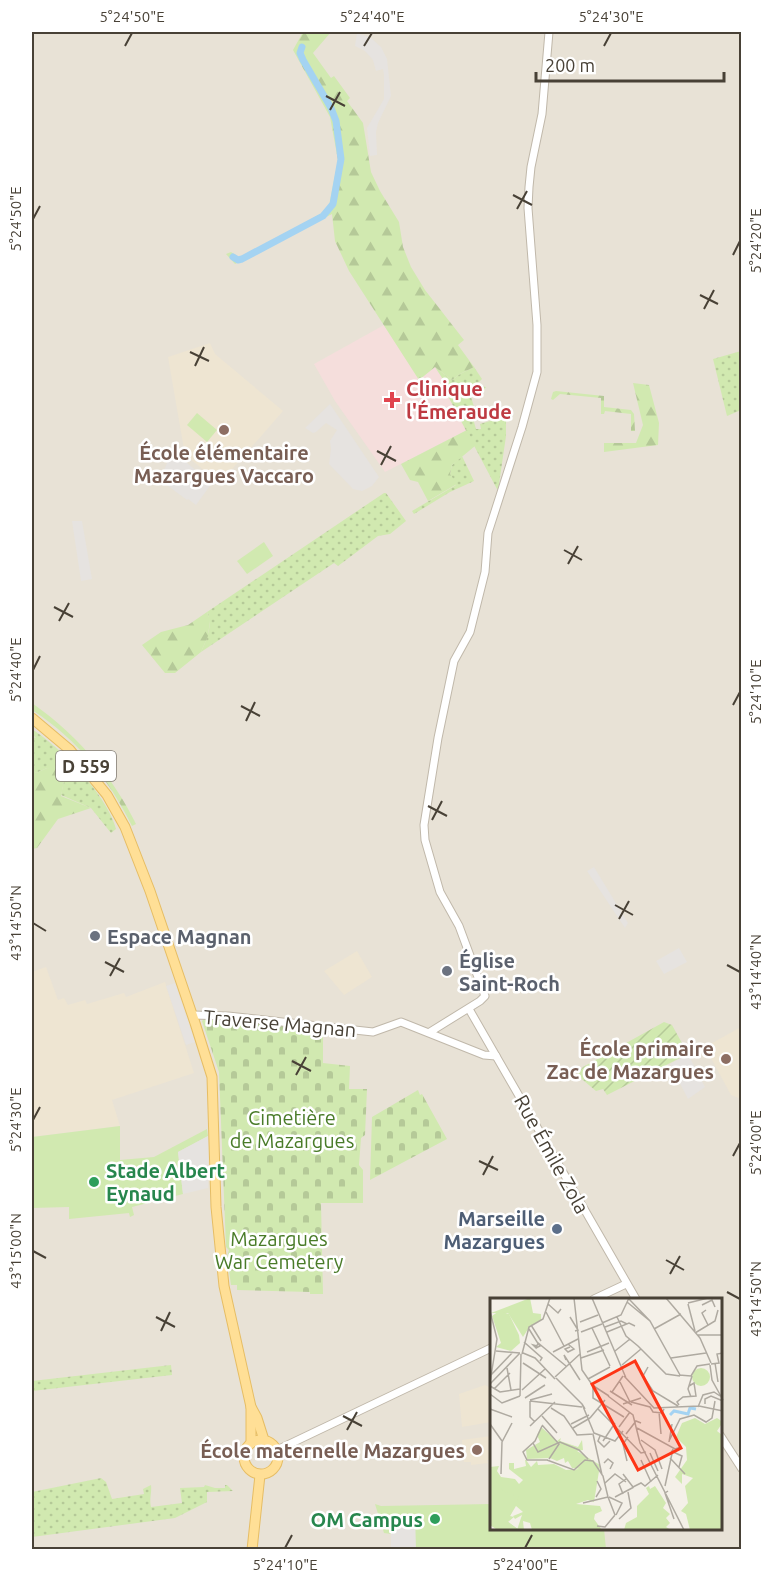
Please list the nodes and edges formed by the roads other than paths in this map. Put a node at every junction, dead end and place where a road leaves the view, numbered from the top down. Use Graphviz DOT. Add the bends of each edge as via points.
graph roads {
  1 [pos="549,32"];
  2 [pos="32,718"];
  3 [pos="469,1009"];
  4 [pos="193,1015"];
  5 [pos="430,1032"];
  6 [pos="496,1056"];
  7 [pos="626,1284"];
  8 [pos="596,1298"];
  9 [pos="635,1298"];
  10 [pos="490,1348"];
  11 [pos="251,1407"];
  12 [pos="722,1438"];
  13 [pos="264,1440"];
  14 [pos="251,1443"];
  15 [pos="277,1450"];
  16 [pos="741,1469"];
  17 [pos="260,1475"];
  18 [pos="252,1550"];
  1 -- 3 [label="street" via="542,114 528,197 537,372 488,533 485,572 470,632 454,661 425,817 425,840 440,892 459,926 485,996"];
  2 -- 4 [label="main road, D 559" via="70,750 107,795 125,827"];
  3 -- 5 [label="street"];
  3 -- 6 [label="street, Rue Émile Zola"];
  4 -- 5 [label="street, Traverse Magnan" via="370,1032 401,1022"];
  4 -- 11 [label="main road, D 559" via="207,1065 212,1107 224,1286"];
  5 -- 6 [label="street" via="484,1055"];
  6 -- 7 [label="street, Rue Émile Zola"];
  7 -- 8 [label="street"];
  7 -- 9 [label="street, Rue Émile Zola"];
  10 -- 15 [label="street"];
  11 -- 13 [label="main road, D 559"];
  11 -- 14 [label="main road, D 559"];
  12 -- 16 [label="street"];
  13 -- 14 [label="main road"];
  13 -- 15 [label="main road"];
  14 -- 17 [label="main road" via="243,1460 249,1470"];
  15 -- 17 [label="main road" via="276,1467"];
  17 -- 18 [label="main road"];
}
